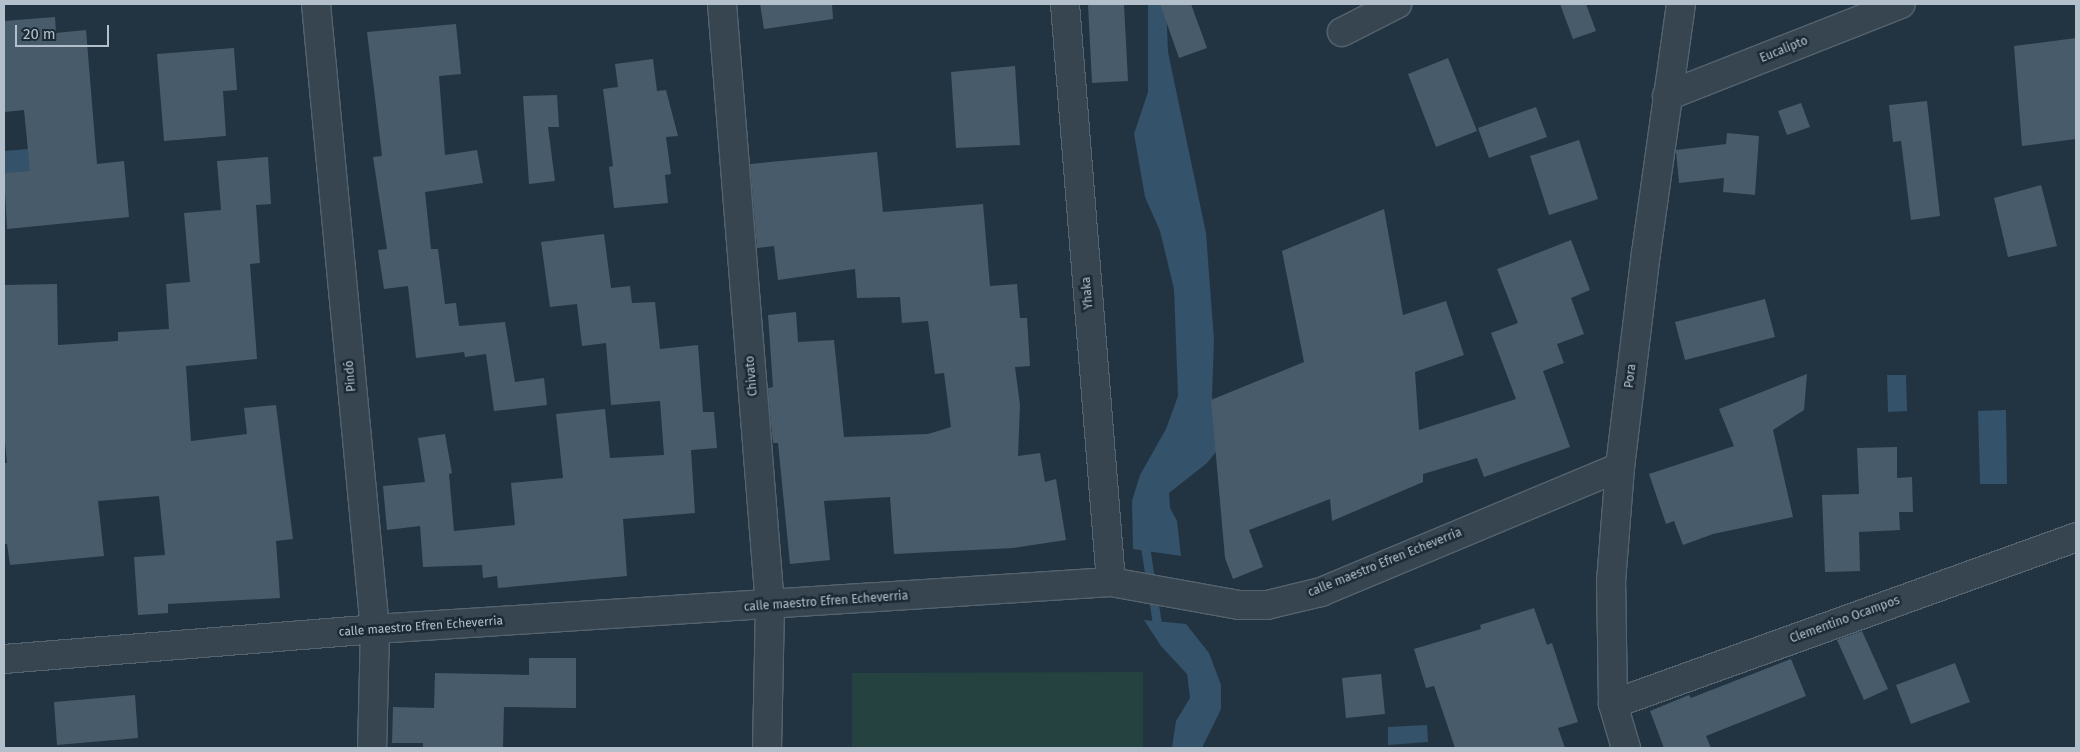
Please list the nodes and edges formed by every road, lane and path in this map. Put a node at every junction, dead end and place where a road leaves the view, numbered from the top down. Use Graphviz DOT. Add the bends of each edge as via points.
graph roads {
  1 [pos="316,4"];
  2 [pos="722,4"];
  3 [pos="1065,4"];
  4 [pos="1397,4"];
  5 [pos="1681,4"];
  6 [pos="1901,4"];
  7 [pos="1342,32"];
  8 [pos="1667,96"];
  9 [pos="1620,467"];
  10 [pos="2076,537"];
  11 [pos="1111,582"];
  12 [pos="770,606"];
  13 [pos="375,629"];
  14 [pos="4,659"];
  15 [pos="1613,704"];
  16 [pos="372,748"];
  17 [pos="767,748"];
  18 [pos="1626,748"];
  1 -- 13 [label="street, Pindó"];
  2 -- 12 [label="street, Chivato"];
  3 -- 11 [label="street, Yhaka"];
  4 -- 7 [label="street"];
  5 -- 8 [label="street, Pora"];
  6 -- 8 [label="street, Eucalipto"];
  8 -- 9 [label="street, Pora"];
  9 -- 11 [label="street, calle maestro Efren Echeverria" via="1321,592 1267,605 1239,605"];
  9 -- 15 [label="street, Pora" via="1611,582"];
  10 -- 15 [label="street, Clementino Ocampos"];
  11 -- 12 [label="street, calle maestro Efren Echeverria"];
  12 -- 13 [label="street, calle maestro Efren Echeverria"];
  12 -- 17 [label="street, Chivato"];
  13 -- 14 [label="street, calle maestro Efren Echeverria"];
  13 -- 16 [label="street, Pindó"];
  15 -- 18 [label="street, Pora"];
}
